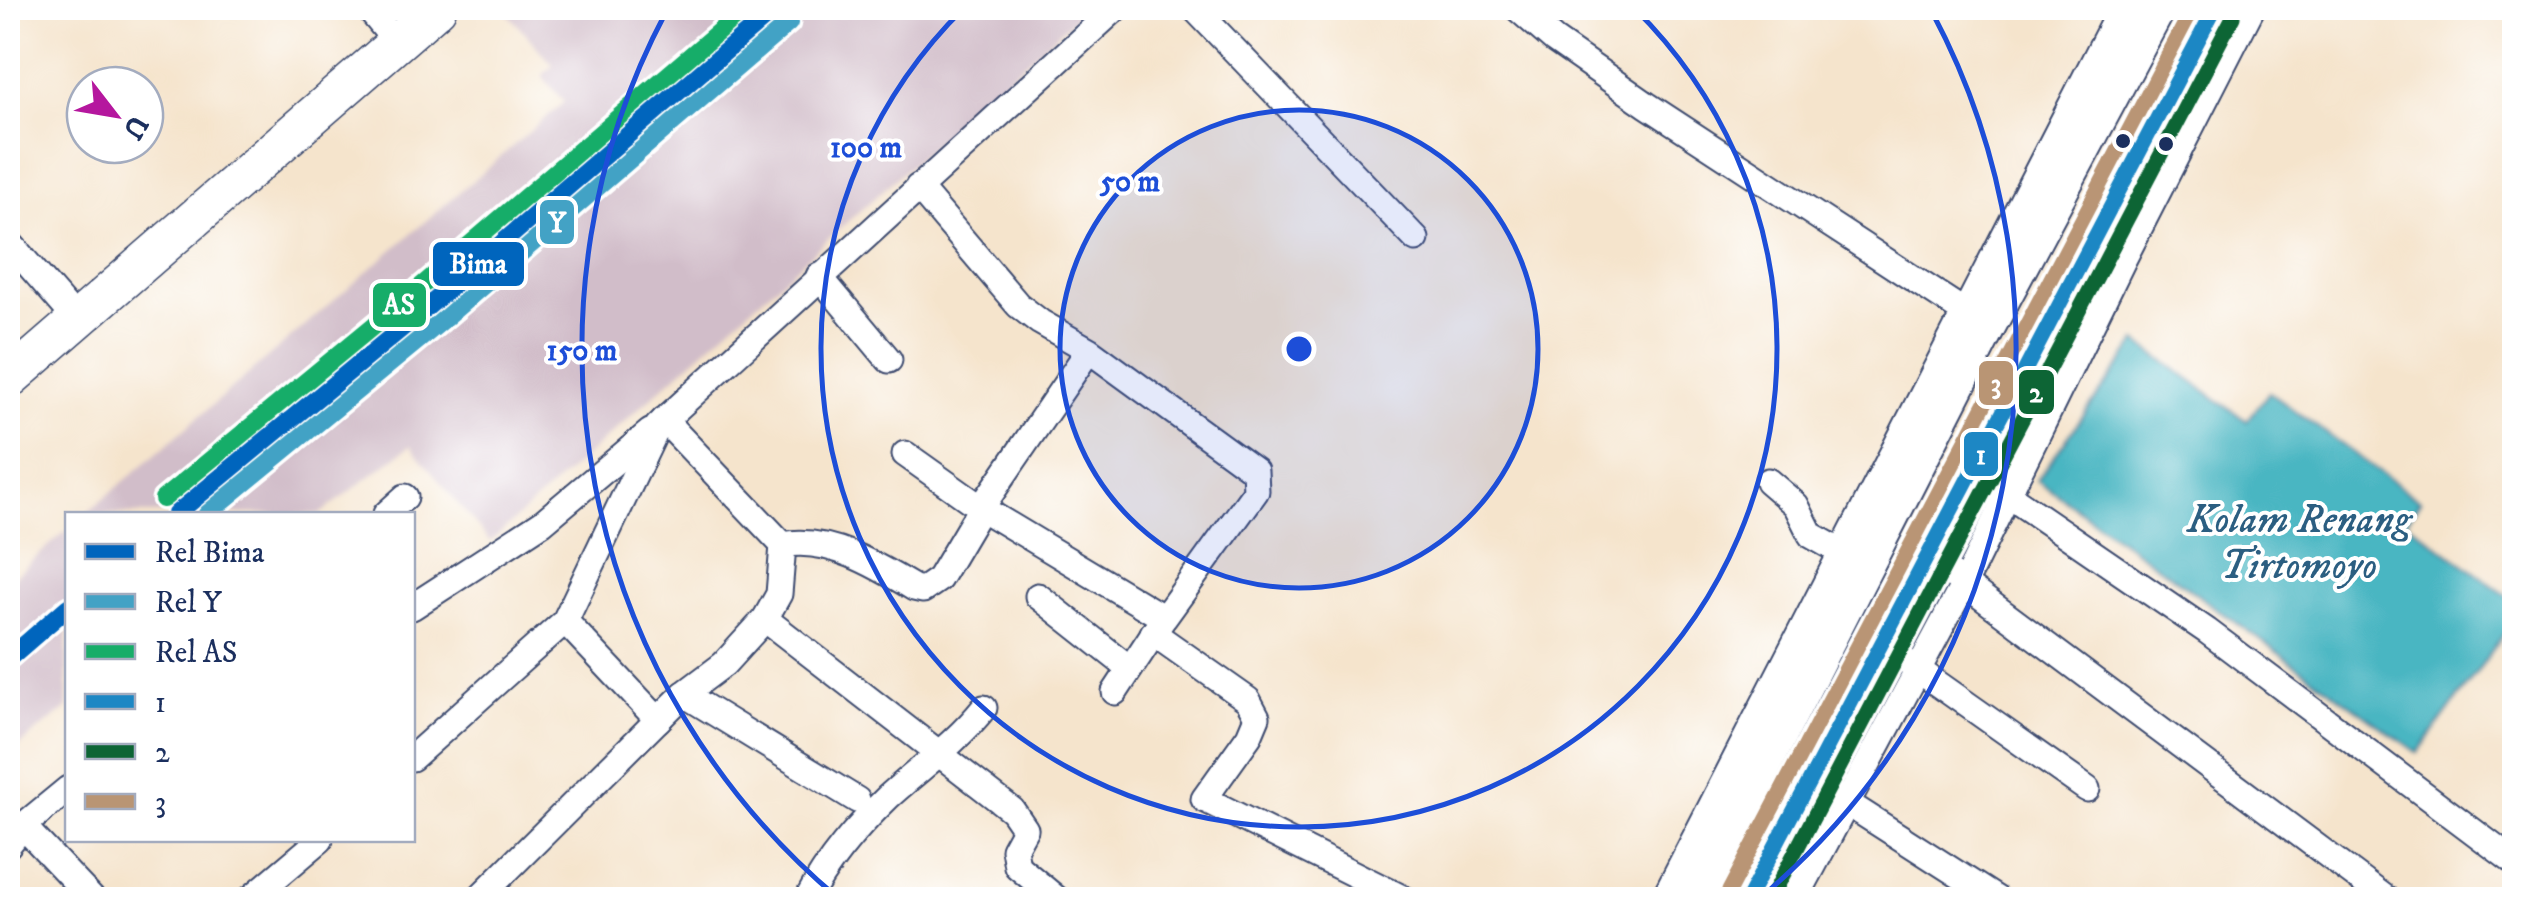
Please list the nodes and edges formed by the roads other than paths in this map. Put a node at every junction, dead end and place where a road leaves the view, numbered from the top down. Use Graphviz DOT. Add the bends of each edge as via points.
graph roads {
  1 [pos="368,8"];
  2 [pos="437,8"];
  3 [pos="1116,8"];
  4 [pos="1194,8"];
  5 [pos="1517,8"];
  6 [pos="2121,8"];
  7 [pos="2154,8"];
  8 [pos="2215,8"];
  9 [pos="2252,8"];
  10 [pos="397,42"];
  11 [pos="918,187"];
  12 [pos="1416,238"];
  13 [pos="8,241"];
  14 [pos="820,276"];
  15 [pos="1974,318"];
  16 [pos="76,320"];
  17 [pos="1089,350"];
  18 [pos="890,360"];
  19 [pos="8,380"];
  20 [pos="661,423"];
  21 [pos="905,454"];
  22 [pos="1973,471"];
  23 [pos="1768,480"];
  24 [pos="2008,496"];
  25 [pos="405,497"];
  26 [pos="981,508"];
  27 [pos="388,512"];
  28 [pos="783,545"];
  29 [pos="1843,553"];
  30 [pos="1926,556"];
  31 [pos="1964,584"];
  32 [pos="1038,596"];
  33 [pos="415,605"];
  34 [pos="765,619"];
  35 [pos="565,621"];
  36 [pos="1158,626"];
  37 [pos="1880,643"];
  38 [pos="1130,668"];
  39 [pos="1919,670"];
  40 [pos="1114,692"];
  41 [pos="684,694"];
  42 [pos="984,708"];
  43 [pos="658,720"];
  44 [pos="415,755"];
  45 [pos="940,755"];
  46 [pos="1811,780"];
  47 [pos="2087,789"];
  48 [pos="65,792"];
  49 [pos="856,800"];
  50 [pos="1846,802"];
  51 [pos="15,836"];
  52 [pos="318,842"];
  53 [pos="2514,862"];
  54 [pos="93,900"];
  55 [pos="249,900"];
  56 [pos="477,900"];
  57 [pos="808,900"];
  58 [pos="1058,900"];
  59 [pos="1406,900"];
  60 [pos="1663,900"];
  61 [pos="1692,900"];
  62 [pos="1747,900"];
  63 [pos="1796,900"];
  64 [pos="1998,900"];
  65 [pos="2388,900"];
  1 -- 10 [label="street"];
  2 -- 10 [label="street"];
  3 -- 11 [label="street"];
  4 -- 12 [label="street"];
  5 -- 15 [label="street" via="1647,105"];
  6 -- 15 [label="street"];
  7 -- 15 [label="main road"];
  8 -- 22 [label="main road"];
  9 -- 24 [label="street"];
  10 -- 16 [label="street"];
  11 -- 14 [label="street"];
  11 -- 17 [label="street" via="1018,305"];
  13 -- 16 [label="street"];
  14 -- 18 [label="street"];
  14 -- 20 [label="street"];
  15 -- 29 [label="street"];
  15 -- 61 [label="main road"];
  16 -- 19 [label="street"];
  17 -- 26 [label="street"];
  17 -- 36 [label="street" via="1249,464 1258,478 1256,491"];
  20 -- 28 [label="street"];
  20 -- 33 [label="street" via="543,522"];
  20 -- 35 [label="street"];
  21 -- 26 [label="street"];
  22 -- 24 [label="street"];
  22 -- 30 [label="main road"];
  23 -- 29 [label="street" via="1796,505 1812,535"];
  24 -- 31 [label="street"];
  24 -- 53 [label="street" via="2207,631"];
  25 -- 27 [label="street"];
  26 -- 28 [label="street" via="939,579 924,590 830,547"];
  26 -- 36 [label="street"];
  28 -- 34 [label="street" via="779,594"];
  29 -- 60 [label="street"];
  30 -- 31 [label="street"];
  30 -- 37 [label="main road"];
  31 -- 39 [label="street"];
  31 -- 65 [label="street"];
  32 -- 38 [label="street"];
  34 -- 41 [label="street" via="724,664"];
  34 -- 45 [label="street"];
  35 -- 43 [label="street"];
  35 -- 44 [label="street"];
  36 -- 38 [label="street"];
  36 -- 59 [label="street" via="1248,700 1257,717 1204,800"];
  37 -- 39 [label="street"];
  37 -- 46 [label="main road"];
  38 -- 40 [label="street"];
  39 -- 47 [label="street"];
  39 -- 50 [label="street"];
  41 -- 43 [label="street"];
  41 -- 49 [label="street"];
  42 -- 45 [label="street"];
  43 -- 56 [label="street"];
  45 -- 57 [label="street" via="854,832"];
  45 -- 58 [label="street" via="1020,818 1025,829 1014,849 1017,866"];
  46 -- 50 [label="street"];
  46 -- 62 [label="main road"];
  48 -- 51 [label="street"];
  50 -- 63 [label="street"];
  50 -- 64 [label="street"];
  51 -- 54 [label="street"];
  52 -- 55 [label="street"];
}
